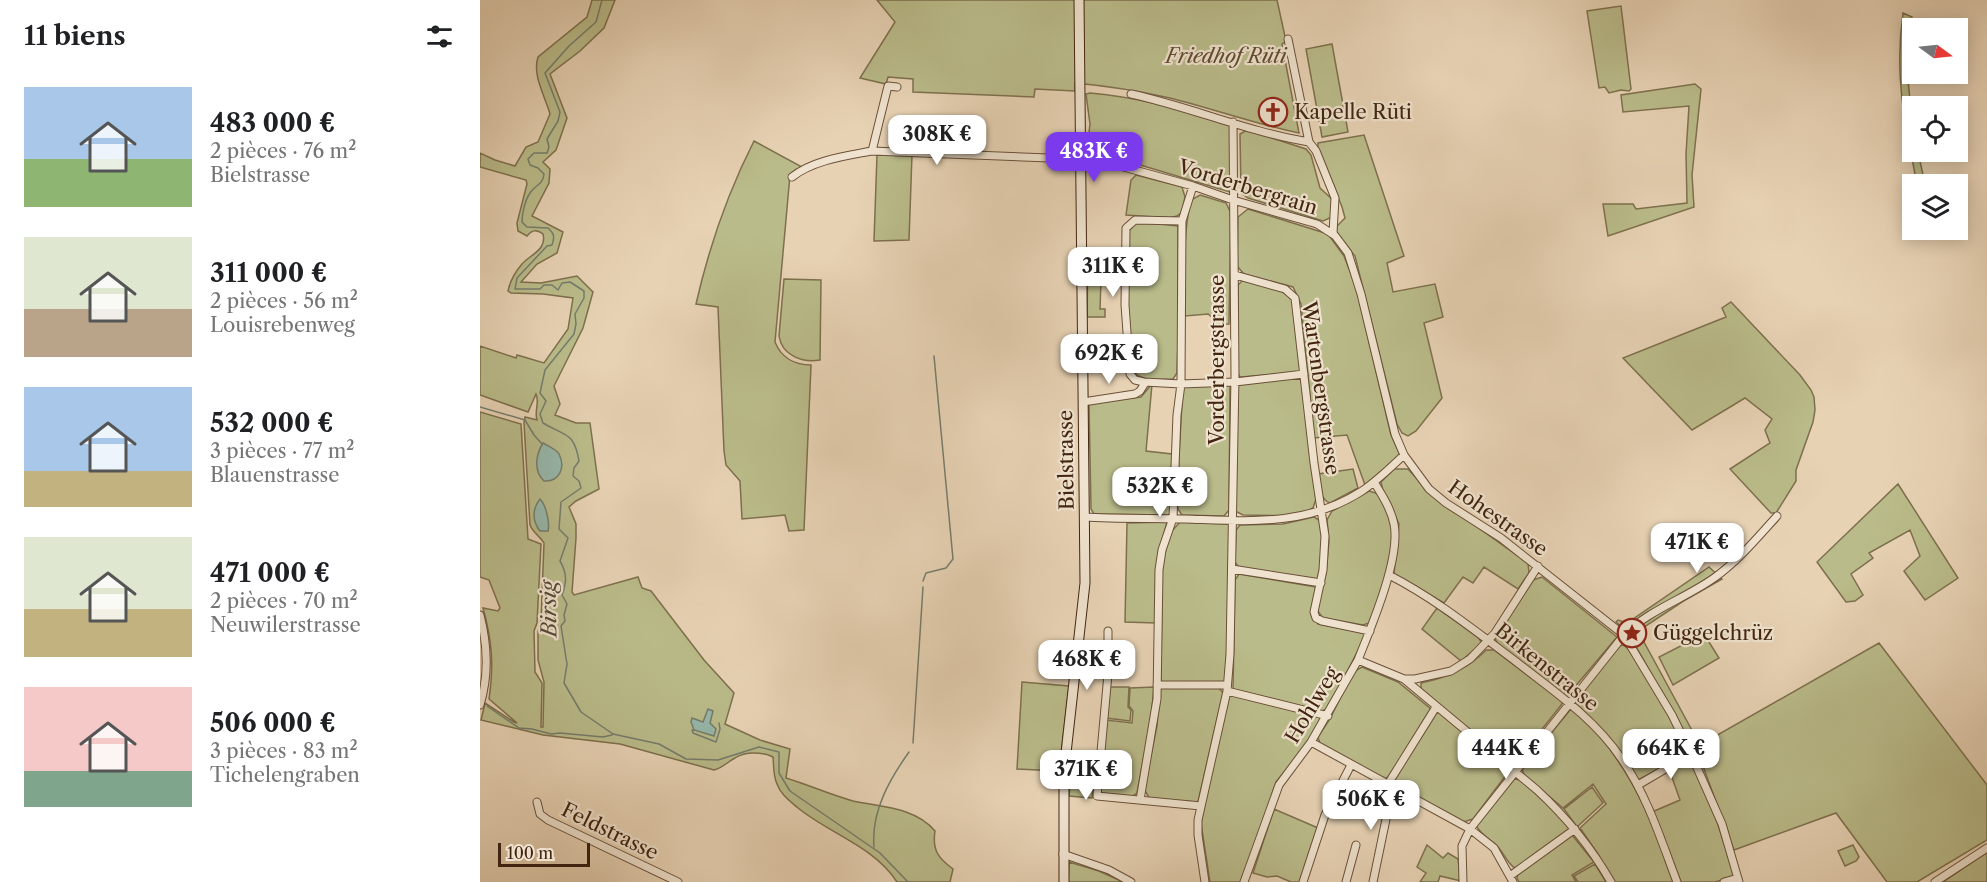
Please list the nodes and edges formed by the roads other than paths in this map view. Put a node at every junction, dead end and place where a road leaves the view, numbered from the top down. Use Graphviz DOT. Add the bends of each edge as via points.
graph roads {
  1 [pos="1079,0"];
  2 [pos="1288,39"];
  3 [pos="897,87"];
  4 [pos="1131,94"];
  5 [pos="1233,122"];
  6 [pos="1309,142"];
  7 [pos="872,151"];
  8 [pos="1080,160"];
  9 [pos="792,177"];
  10 [pos="1193,186"];
  11 [pos="1233,200"];
  12 [pos="1182,221"];
  13 [pos="1334,235"];
  14 [pos="1235,275"];
  15 [pos="1304,374"];
  16 [pos="1145,382"];
  17 [pos="1235,382"];
  18 [pos="1181,384"];
  19 [pos="1083,402"];
  20 [pos="1404,455"];
  21 [pos="1374,482"];
  22 [pos="1321,511"];
  23 [pos="1778,516"];
  24 [pos="1084,517"];
  25 [pos="1173,518"];
  26 [pos="1233,520"];
  27 [pos="1538,566"];
  28 [pos="1232,569"];
  29 [pos="1389,575"];
  30 [pos="1321,583"];
  31 [pos="480,615"];
  32 [pos="1108,631"];
  33 [pos="1370,631"];
  34 [pos="1624,635"];
  35 [pos="1489,641"];
  36 [pos="1358,660"];
  37 [pos="484,664"];
  38 [pos="1404,679"];
  39 [pos="1157,685"];
  40 [pos="1227,688"];
  41 [pos="1570,703"];
  42 [pos="480,705"];
  43 [pos="1436,706"];
  44 [pos="1328,716"];
  45 [pos="1311,742"];
  46 [pos="1691,754"];
  47 [pos="1351,765"];
  48 [pos="1515,772"];
  49 [pos="1638,785"];
  50 [pos="1391,786"];
  51 [pos="1140,800"];
  52 [pos="537,802"];
  53 [pos="1201,806"];
  54 [pos="1470,829"];
  55 [pos="1575,829"];
  56 [pos="1356,845"];
  57 [pos="1987,848"];
  58 [pos="1063,855"];
  59 [pos="1512,879"];
  60 [pos="1738,880"];
  61 [pos="678,882"];
  62 [pos="1064,882"];
  63 [pos="1131,882"];
  64 [pos="1205,882"];
  65 [pos="1244,882"];
  66 [pos="1303,882"];
  67 [pos="1346,882"];
  68 [pos="1373,882"];
  69 [pos="1463,882"];
  70 [pos="1611,882"];
  71 [pos="1677,882"];
  72 [pos="1724,882"];
  73 [pos="1935,882"];
  1 -- 8 [label="main road, Bielstrasse"];
  2 -- 6 [label="street"];
  3 -- 7 [label="street" via="888,86"];
  4 -- 5 [label="street"];
  5 -- 6 [label="street"];
  5 -- 11 [label="street, Vorderbergstrasse"];
  6 -- 13 [label="street" via="1334,194"];
  7 -- 8 [label="street, Vorderbergrain"];
  7 -- 9 [label="street, Vorderbergrain" via="802,169"];
  8 -- 10 [label="street, Vorderbergrain" via="1120,166"];
  8 -- 19 [label="main road, Bielstrasse"];
  10 -- 11 [label="street, Vorderbergrain"];
  10 -- 12 [label="street"];
  11 -- 13 [label="street, Vorderbergrain" via="1317,224"];
  11 -- 14 [label="street, Vorderbergstrasse"];
  12 -- 16 [label="street" via="1135,220 1126,228 1125,305 1130,374"];
  12 -- 18 [label="street"];
  13 -- 20 [label="street, Hohestrasse" via="1348,253 1395,434"];
  14 -- 15 [label="street, Wartenbergstrasse" via="1285,289 1295,298"];
  14 -- 17 [label="street, Vorderbergstrasse"];
  15 -- 17 [label="street"];
  15 -- 22 [label="street, Wartenbergstrasse"];
  16 -- 18 [label="street"];
  16 -- 19 [label="street" via="1135,394"];
  17 -- 18 [label="street"];
  17 -- 26 [label="street, Vorderbergstrasse"];
  18 -- 25 [label="street"];
  19 -- 24 [label="main road, Bielstrasse"];
  20 -- 21 [label="street"];
  20 -- 27 [label="street, Hohestrasse" via="1429,489"];
  21 -- 22 [label="street"];
  21 -- 29 [label="street" via="1394,523 1396,540"];
  22 -- 26 [label="street" via="1285,519"];
  22 -- 30 [label="street, Wartenbergstrasse" via="1325,536"];
  23 -- 34 [label="street" via="1714,578"];
  24 -- 25 [label="street"];
  24 -- 58 [label="main road, Bielstrasse" via="1084,609 1065,771"];
  25 -- 26 [label="street"];
  25 -- 39 [label="street" via="1159,571"];
  26 -- 28 [label="street, Vorderbergstrasse"];
  27 -- 34 [label="street, Hohestrasse"];
  27 -- 35 [label="street"];
  28 -- 30 [label="street"];
  28 -- 40 [label="street, Vorderbergstrasse"];
  29 -- 33 [label="street"];
  29 -- 35 [label="street, Birkenstrasse"];
  30 -- 33 [label="street, Wartenbergstrasse" via="1316,618"];
  31 -- 37 [label="street" via="486,636"];
  32 -- 51 [label="street" via="1097,796"];
  33 -- 36 [label="street"];
  34 -- 41 [label="street"];
  34 -- 46 [label="street, Hohestrasse"];
  35 -- 38 [label="street" via="1451,671"];
  35 -- 41 [label="street, Birkenstrasse"];
  36 -- 38 [label="street, Hohlweg"];
  36 -- 44 [label="street, Hohlweg"];
  37 -- 42 [label="street"];
  38 -- 43 [label="street"];
  39 -- 40 [label="street"];
  39 -- 51 [label="street"];
  40 -- 44 [label="street"];
  40 -- 53 [label="street, Vorderbergstrasse"];
  41 -- 48 [label="street"];
  41 -- 49 [label="street, Birkenstrasse" via="1607,739"];
  43 -- 48 [label="street"];
  43 -- 50 [label="street"];
  44 -- 45 [label="street, Hohlweg"];
  45 -- 47 [label="street"];
  45 -- 65 [label="street, Hohlweg" via="1279,785"];
  46 -- 49 [label="street"];
  46 -- 60 [label="street, Hohestrasse" via="1722,824"];
  47 -- 50 [label="street"];
  47 -- 66 [label="street" via="1321,825"];
  48 -- 54 [label="street"];
  48 -- 55 [label="street"];
  49 -- 71 [label="street, Birkenstrasse"];
  50 -- 54 [label="street"];
  50 -- 68 [label="street"];
  51 -- 53 [label="street"];
  52 -- 61 [label="street, Feldstrasse" via="540,814 548,820"];
  53 -- 64 [label="street, Vorderbergstrasse" via="1198,835"];
  54 -- 59 [label="street" via="1494,848"];
  54 -- 69 [label="street" via="1462,846"];
  55 -- 59 [label="street"];
  55 -- 70 [label="street"];
  56 -- 67 [label="street"];
  57 -- 73 [label="street"];
  58 -- 62 [label="main road, Bielstrasse"];
  58 -- 63 [label="street" via="1109,870"];
  60 -- 72 [label="street"];
}
